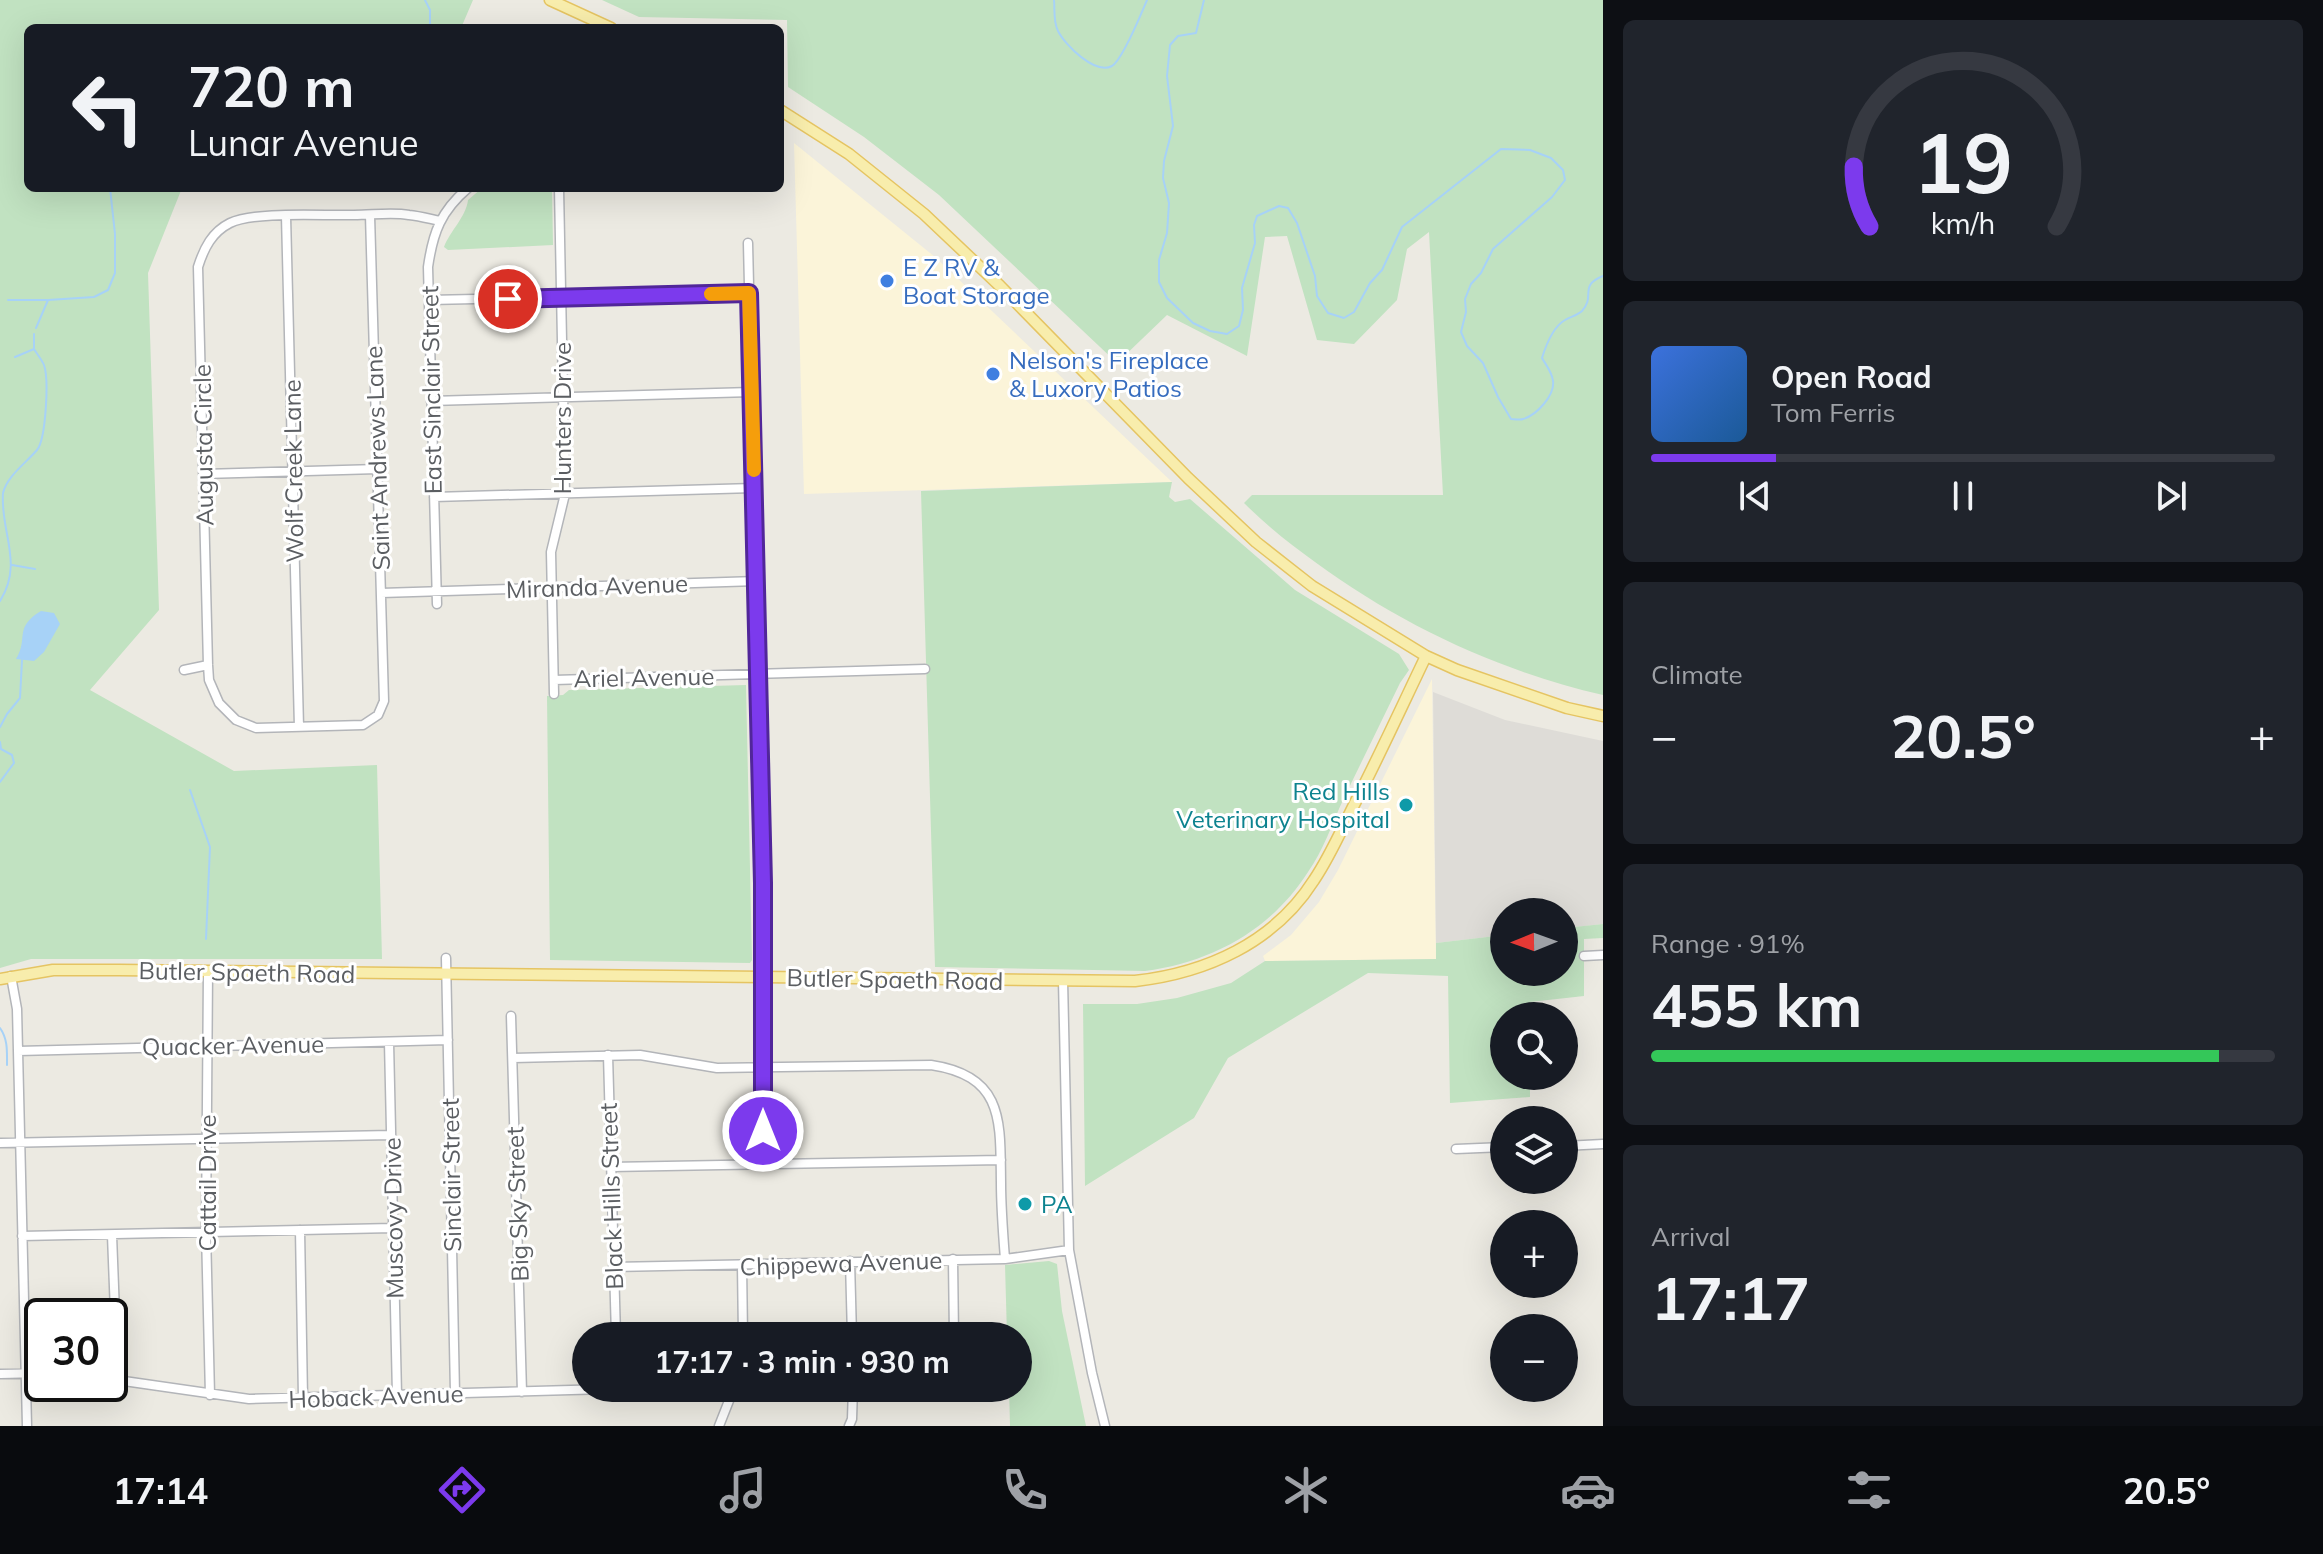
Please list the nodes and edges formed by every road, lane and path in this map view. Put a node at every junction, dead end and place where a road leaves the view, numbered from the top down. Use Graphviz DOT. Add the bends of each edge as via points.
graph roads {
  1 [pos="550,0"];
  2 [pos="602,24"];
  3 [pos="784,113"];
  4 [pos="463,192"];
  5 [pos="559,192"];
  6 [pos="370,215"];
  7 [pos="286,216"];
  8 [pos="440,221"];
  9 [pos="748,243"];
  10 [pos="749,293"];
  11 [pos="561,298"];
  12 [pos="429,300"];
  13 [pos="752,392"];
  14 [pos="563,398"];
  15 [pos="431,401"];
  16 [pos="378,469"];
  17 [pos="293,471"];
  18 [pos="204,474"];
  19 [pos="754,488"];
  20 [pos="565,494"];
  21 [pos="434,497"];
  22 [pos="757,581"];
  23 [pos="552,588"];
  24 [pos="436,590"];
  25 [pos="381,593"];
  26 [pos="437,604"];
  27 [pos="1426,656"];
  28 [pos="208,665"];
  29 [pos="925,669"];
  30 [pos="184,670"];
  31 [pos="759,674"];
  32 [pos="554,680"];
  33 [pos="554,694"];
  34 [pos="384,701"];
  35 [pos="1603,716"];
  36 [pos="299,727"];
  37 [pos="1603,955"];
  38 [pos="1584,956"];
  39 [pos="446,958"];
  40 [pos="208,971"];
  41 [pos="446,974"];
  42 [pos="763,977"];
  43 [pos="6,978"];
  44 [pos="1063,980"];
  45 [pos="511,1016"];
  46 [pos="448,1040"];
  47 [pos="389,1042"];
  48 [pos="207,1046"];
  49 [pos="18,1051"];
  50 [pos="608,1055"];
  51 [pos="513,1058"];
  52 [pos="762,1067"];
  53 [pos="391,1135"];
  54 [pos="206,1138"];
  55 [pos="20,1142"];
  56 [pos="0,1143"];
  57 [pos="1603,1144"];
  58 [pos="1578,1145"];
  59 [pos="1490,1148"];
  60 [pos="1456,1149"];
  61 [pos="1001,1160"];
  62 [pos="763,1163"];
  63 [pos="610,1167"];
  64 [pos="393,1228"];
  65 [pos="300,1230"];
  66 [pos="206,1232"];
  67 [pos="112,1235"];
  68 [pos="22,1236"];
  69 [pos="1069,1250"];
  70 [pos="953,1259"];
  71 [pos="1005,1259"];
  72 [pos="850,1261"];
  73 [pos="742,1265"];
  74 [pos="613,1267"];
  75 [pos="114,1298"];
  76 [pos="615,1322"];
  77 [pos="743,1322"];
  78 [pos="852,1322"];
  79 [pos="954,1322"];
  80 [pos="24,1327"];
  81 [pos="24,1373"];
  82 [pos="0,1374"];
  83 [pos="128,1382"];
  84 [pos="572,1390"];
  85 [pos="522,1392"];
  86 [pos="455,1393"];
  87 [pos="210,1395"];
  88 [pos="397,1395"];
  89 [pos="303,1398"];
  90 [pos="26,1402"];
  91 [pos="728,1402"];
  92 [pos="853,1402"];
  93 [pos="27,1426"];
  94 [pos="719,1426"];
  95 [pos="849,1426"];
  96 [pos="1105,1426"];
  1 -- 2 [label="main road"];
  3 -- 27 [label="main road" via="849,154 933,223 1256,542 1312,586"];
  4 -- 8 [label="street, East Sinclair Street"];
  5 -- 11 [label="street, Hunters Drive"];
  6 -- 7 [label="street, Augusta Circle"];
  6 -- 8 [label="street, Augusta Circle" via="408,214"];
  6 -- 16 [label="street, Saint Andrews Lane"];
  7 -- 17 [label="street, Wolf Creek Lane"];
  7 -- 18 [label="street, Augusta Circle" via="247,217 229,224 203,250 198,267"];
  8 -- 12 [label="street, East Sinclair Street" via="428,267"];
  9 -- 10 [label="street"];
  10 -- 11 [label="street"];
  10 -- 13 [label="street"];
  11 -- 12 [label="street"];
  11 -- 14 [label="street, Hunters Drive"];
  12 -- 15 [label="street, East Sinclair Street"];
  13 -- 14 [label="street"];
  13 -- 19 [label="street"];
  14 -- 15 [label="street"];
  14 -- 20 [label="street, Hunters Drive"];
  15 -- 21 [label="street, East Sinclair Street"];
  16 -- 17 [label="street"];
  16 -- 25 [label="street, Saint Andrews Lane"];
  17 -- 18 [label="street"];
  17 -- 36 [label="street, Wolf Creek Lane"];
  18 -- 28 [label="street, Augusta Circle"];
  19 -- 20 [label="street"];
  19 -- 22 [label="street"];
  20 -- 21 [label="street"];
  20 -- 23 [label="street, Hunters Drive" via="551,552"];
  21 -- 24 [label="street, East Sinclair Street"];
  22 -- 23 [label="street, Miranda Avenue"];
  22 -- 31 [label="street"];
  23 -- 24 [label="street, Miranda Avenue"];
  23 -- 32 [label="street, Hunters Drive"];
  24 -- 25 [label="street, Miranda Avenue"];
  24 -- 26 [label="street, East Sinclair Street"];
  25 -- 34 [label="street, Saint Andrews Lane"];
  27 -- 35 [label="main road"];
  27 -- 44 [label="main road, Butler Spaeth Road" via="1325,862 1284,917 1234,954 1181,974 1135,981"];
  28 -- 30 [label="street"];
  28 -- 36 [label="street, Augusta Circle" via="219,703 236,720 256,728"];
  29 -- 31 [label="street, Ariel Avenue"];
  31 -- 32 [label="street, Ariel Avenue"];
  31 -- 42 [label="street"];
  32 -- 33 [label="street, Hunters Drive"];
  34 -- 36 [label="street, Augusta Circle" via="378,715 363,725"];
  37 -- 38 [label="street"];
  39 -- 41 [label="street, Sinclair Street"];
  40 -- 41 [label="main road, Butler Spaeth Road"];
  40 -- 43 [label="main road, Butler Spaeth Road" via="53,970"];
  40 -- 48 [label="street, Cattail Drive"];
  41 -- 42 [label="main road, Butler Spaeth Road"];
  41 -- 46 [label="street, Sinclair Street"];
  42 -- 44 [label="main road, Butler Spaeth Road"];
  42 -- 52 [label="street"];
  43 -- 49 [label="street" via="17,1009"];
  44 -- 69 [label="street"];
  45 -- 51 [label="street, Big Sky Street"];
  46 -- 47 [label="street, Quacker Avenue"];
  46 -- 86 [label="street, Sinclair Street"];
  47 -- 48 [label="street, Quacker Avenue"];
  47 -- 53 [label="street, Muscovy Drive"];
  48 -- 49 [label="street, Quacker Avenue"];
  48 -- 54 [label="street, Cattail Drive"];
  49 -- 55 [label="street"];
  50 -- 51 [label="street"];
  50 -- 52 [label="street" via="717,1068"];
  50 -- 63 [label="street, Black Hills Street"];
  51 -- 85 [label="street, Big Sky Street"];
  52 -- 61 [label="street" via="953,1068 973,1078 991,1099 1000,1122"];
  52 -- 62 [label="street"];
  53 -- 54 [label="street"];
  53 -- 64 [label="street, Muscovy Drive"];
  54 -- 55 [label="street"];
  54 -- 66 [label="street, Cattail Drive"];
  55 -- 56 [label="street"];
  55 -- 68 [label="street"];
  57 -- 58 [label="street"];
  59 -- 60 [label="street"];
  61 -- 62 [label="street"];
  61 -- 71 [label="street"];
  62 -- 63 [label="street"];
  63 -- 74 [label="street, Black Hills Street"];
  64 -- 65 [label="street"];
  64 -- 88 [label="street, Muscovy Drive"];
  65 -- 66 [label="street"];
  65 -- 89 [label="street"];
  66 -- 67 [label="street"];
  66 -- 87 [label="street, Cattail Drive"];
  67 -- 68 [label="street"];
  67 -- 75 [label="street"];
  68 -- 80 [label="street"];
  69 -- 71 [label="street, Chippewa Avenue"];
  69 -- 96 [label="street"];
  70 -- 71 [label="street, Chippewa Avenue"];
  70 -- 72 [label="street, Chippewa Avenue"];
  70 -- 79 [label="street"];
  72 -- 73 [label="street, Chippewa Avenue"];
  72 -- 78 [label="street"];
  73 -- 74 [label="street, Chippewa Avenue"];
  73 -- 77 [label="street"];
  74 -- 76 [label="street, Black Hills Street"];
  81 -- 82 [label="street"];
  83 -- 87 [label="street, Hoback Avenue"];
  84 -- 85 [label="street, Hoback Avenue"];
  85 -- 86 [label="street, Hoback Avenue"];
  86 -- 88 [label="street, Hoback Avenue"];
  87 -- 89 [label="street, Hoback Avenue"];
  88 -- 89 [label="street, Hoback Avenue"];
  90 -- 93 [label="street"];
  91 -- 94 [label="street"];
  92 -- 95 [label="street"];
}
